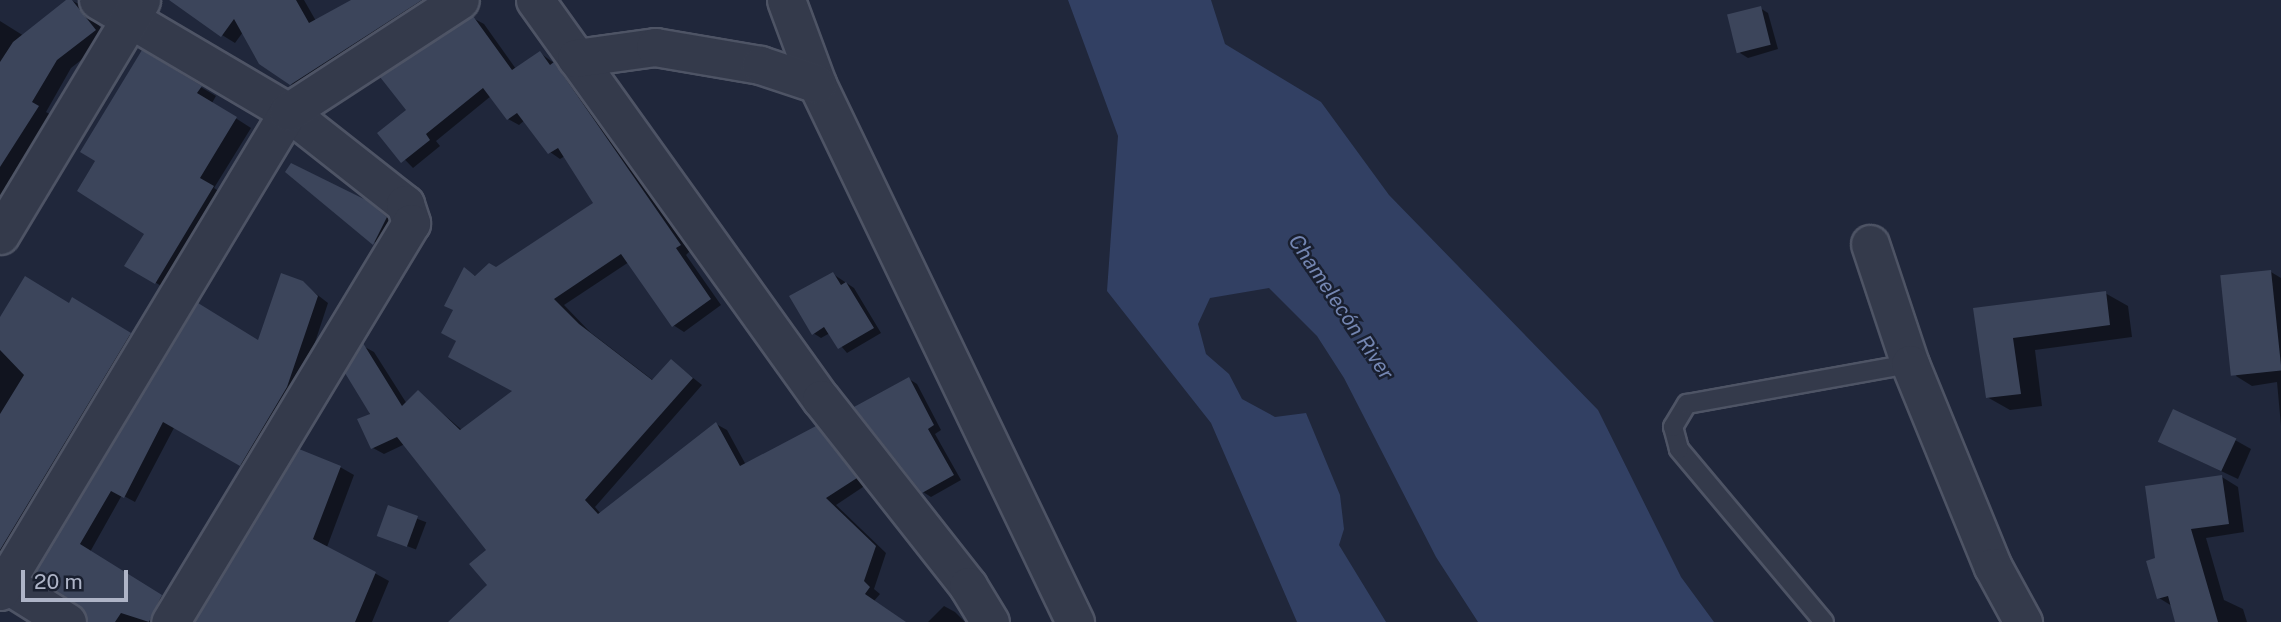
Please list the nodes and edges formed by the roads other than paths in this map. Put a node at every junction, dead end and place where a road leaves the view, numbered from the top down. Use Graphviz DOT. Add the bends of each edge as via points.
graph roads {
  1 [pos="98,0"];
  2 [pos="460,0"];
  3 [pos="535,0"];
  4 [pos="786,0"];
  5 [pos="136,9"];
  6 [pos="576,58"];
  7 [pos="817,84"];
  8 [pos="288,112"];
  9 [pos="0,235"];
  10 [pos="1870,244"];
  11 [pos="1910,364"];
  12 [pos="1,585"];
  13 [pos="67,622"];
  14 [pos="170,622"];
  15 [pos="990,622"];
  16 [pos="1075,622"];
  17 [pos="1824,622"];
  18 [pos="2023,622"];
  1 -- 5 [label="street"];
  2 -- 8 [label="street"];
  3 -- 6 [label="street"];
  4 -- 7 [label="street"];
  5 -- 8 [label="street"];
  5 -- 9 [label="street"];
  6 -- 7 [label="street" via="655,47 760,65"];
  6 -- 15 [label="street" via="821,399 968,586"];
  7 -- 16 [label="street"];
  8 -- 12 [label="street"];
  8 -- 14 [label="street" via="405,204 411,223"];
  10 -- 11 [label="street"];
  11 -- 17 [label="lane" via="1687,404 1673,427 1679,449"];
  11 -- 18 [label="street" via="1993,567"];
  12 -- 13 [label="street"];
}
